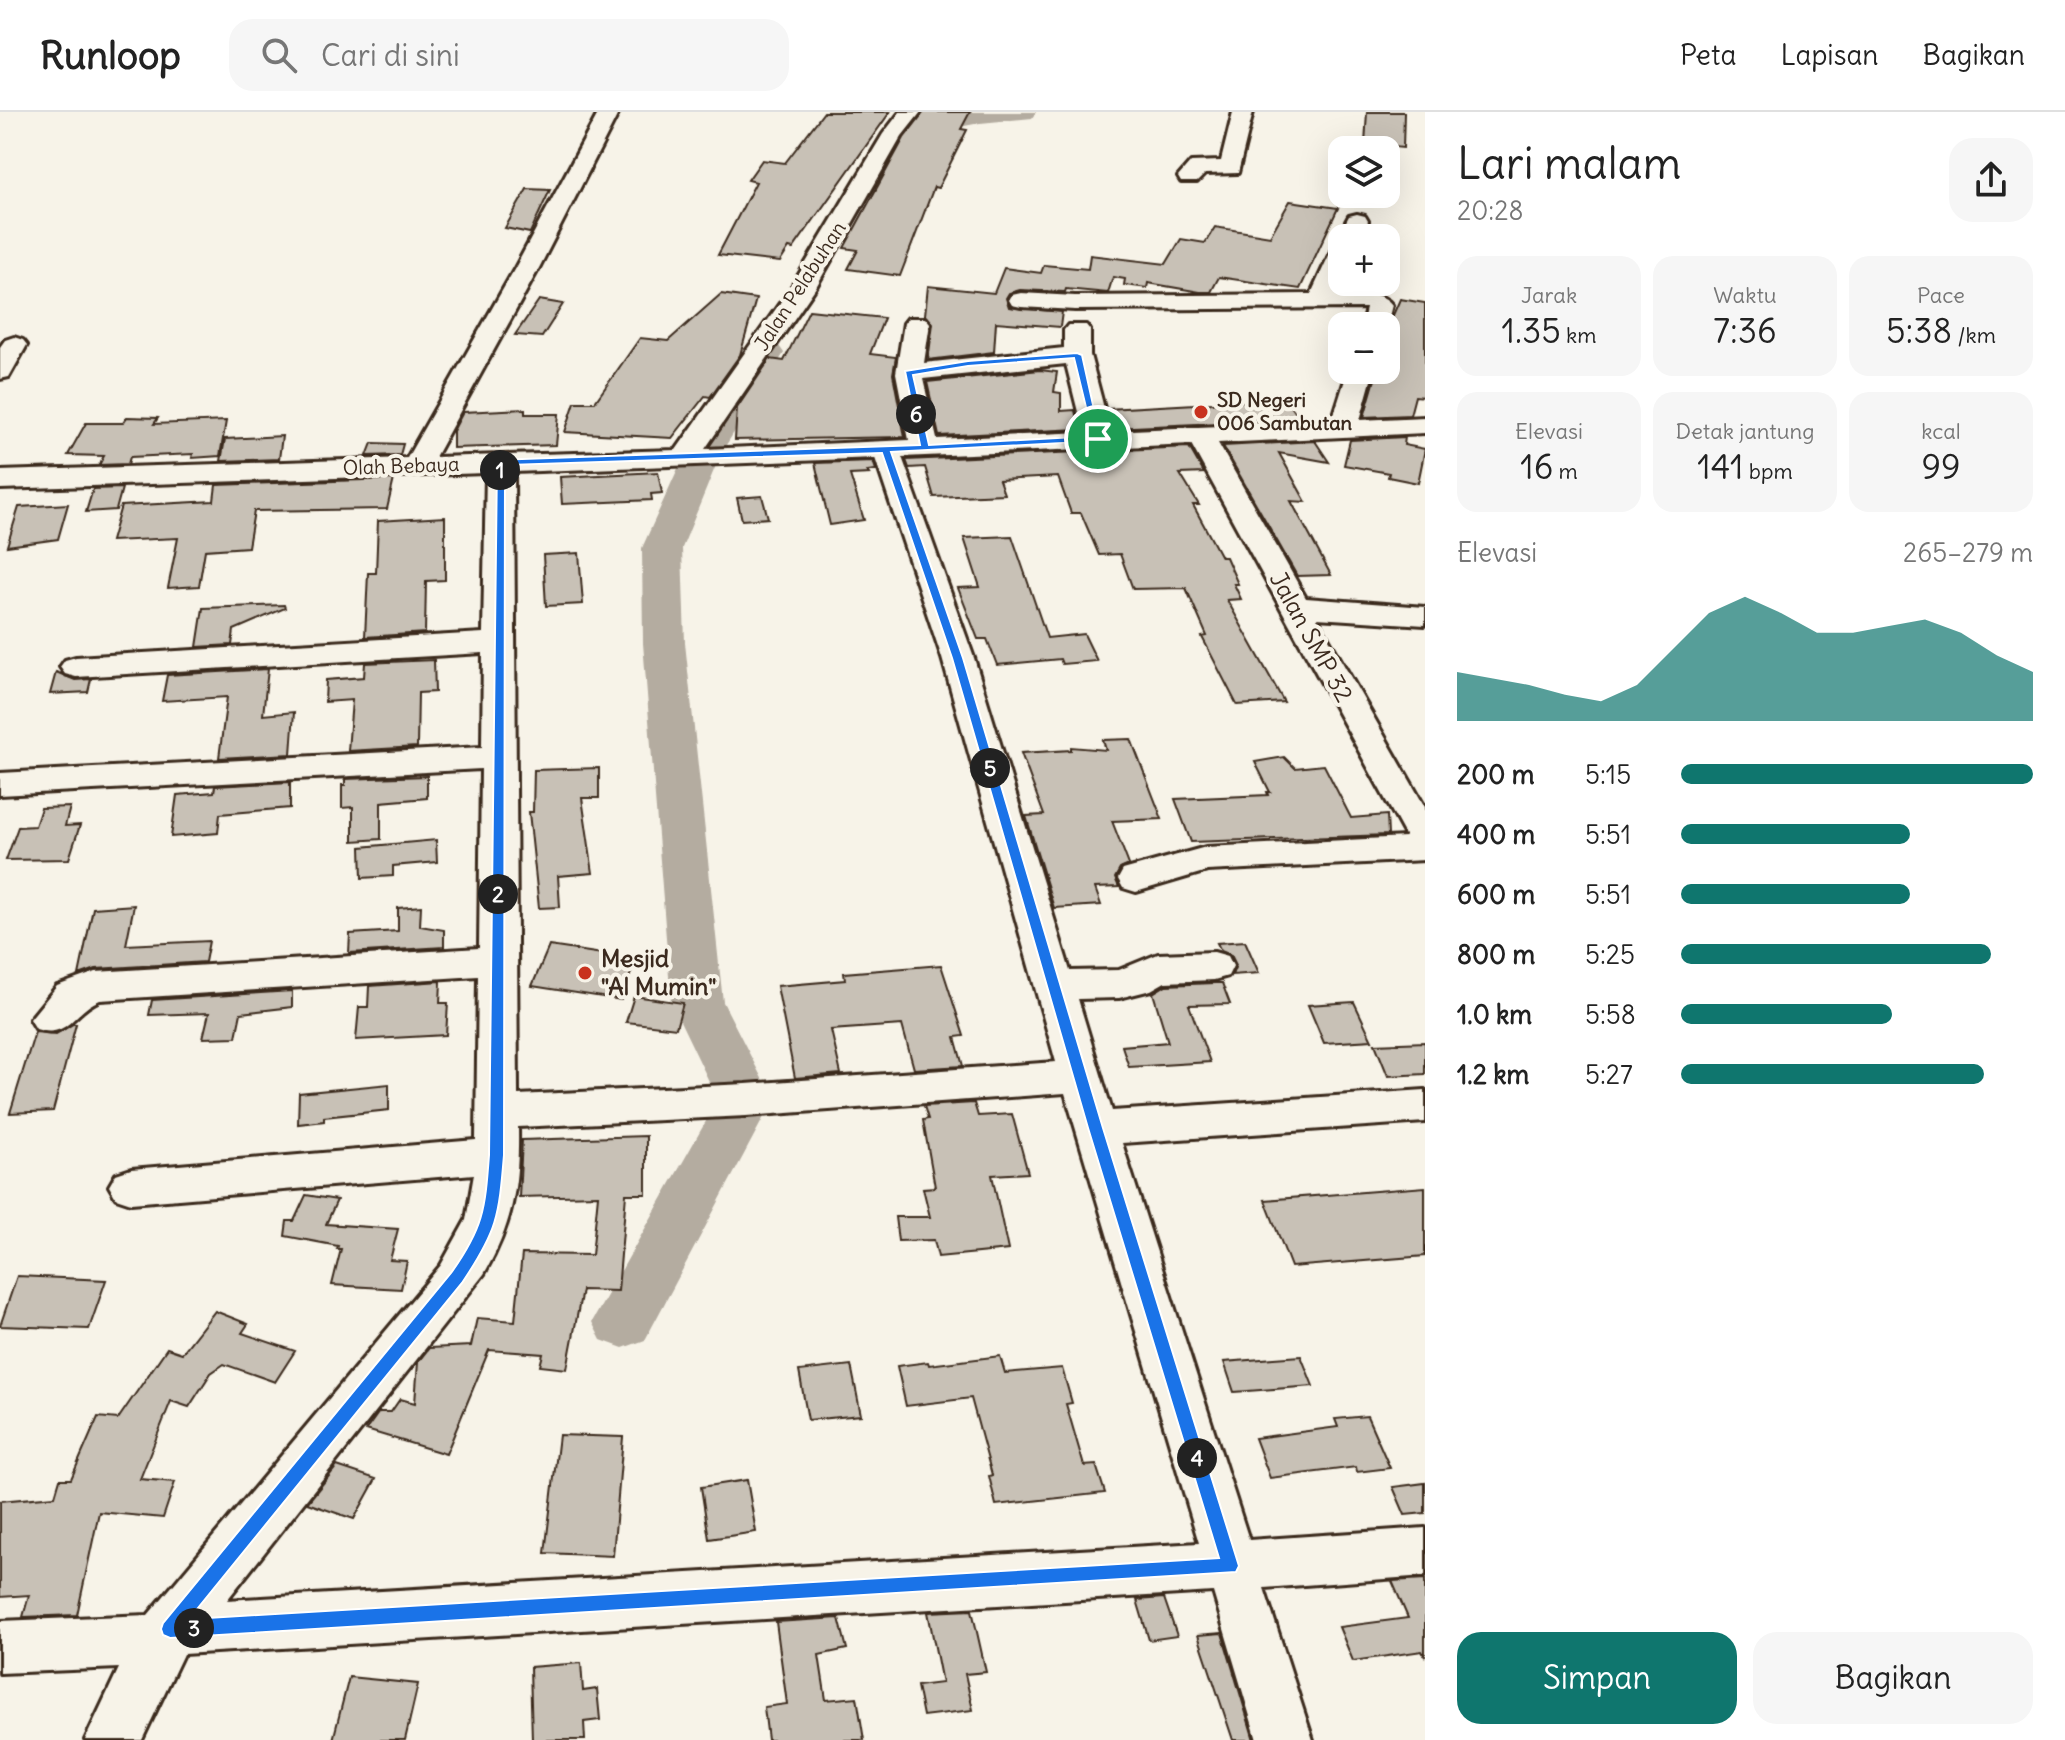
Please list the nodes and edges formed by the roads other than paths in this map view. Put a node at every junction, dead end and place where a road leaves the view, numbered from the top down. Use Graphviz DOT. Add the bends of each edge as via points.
graph roads {
  1 [pos="609,112"];
  2 [pos="911,112"];
  3 [pos="1243,112"];
  4 [pos="1189,177"];
  5 [pos="1328,283"];
  6 [pos="1021,300"];
  7 [pos="1320,300"];
  8 [pos="1075,303"];
  9 [pos="1379,312"];
  10 [pos="917,323"];
  11 [pos="14,345"];
  12 [pos="1077,355"];
  13 [pos="0,371"];
  14 [pos="909,373"];
  15 [pos="1357,384"];
  16 [pos="1425,425"];
  17 [pos="1344,427"];
  18 [pos="1199,434"];
  19 [pos="1098,439"];
  20 [pos="905,449"];
  21 [pos="690,457"];
  22 [pos="500,462"];
  23 [pos="417,465"];
  24 [pos="0,480"];
  25 [pos="1295,607"];
  26 [pos="1425,616"];
  27 [pos="501,642"];
  28 [pos="76,667"];
  29 [pos="499,757"];
  30 [pos="0,784"];
  31 [pos="1425,839"];
  32 [pos="1425,848"];
  33 [pos="1136,879"];
  34 [pos="497,961"];
  35 [pos="1214,966"];
  36 [pos="1053,986"];
  37 [pos="50,1019"];
  38 [pos="1081,1076"];
  39 [pos="1425,1106"];
  40 [pos="495,1112"];
  41 [pos="1096,1128"];
  42 [pos="497,1155"];
  43 [pos="131,1186"];
  44 [pos="1425,1552"];
  45 [pos="1230,1566"];
  46 [pos="166,1634"];
  47 [pos="0,1647"];
  48 [pos="113,1740"];
  49 [pos="1285,1740"];
  1 -- 23 [label="street"];
  2 -- 21 [label="street, Jalan Pelabuhan" via="804,287"];
  3 -- 4 [label="street" via="1230,168 1199,167"];
  5 -- 7 [label="street"];
  6 -- 8 [label="street"];
  7 -- 8 [label="street"];
  7 -- 9 [label="street" via="1376,302"];
  8 -- 12 [label="street"];
  10 -- 14 [label="street"];
  11 -- 13 [label="street"];
  12 -- 14 [label="street"];
  12 -- 19 [label="street"];
  14 -- 20 [label="street"];
  15 -- 17 [label="street"];
  16 -- 17 [label="street, Olah Bebaya"];
  17 -- 18 [label="street, Olah Bebaya"];
  18 -- 19 [label="street, Olah Bebaya"];
  18 -- 25 [label="street, Jalan SMP 32"];
  19 -- 20 [label="street, Olah Bebaya"];
  20 -- 21 [label="street, Olah Bebaya"];
  20 -- 36 [label="street" via="958,658"];
  21 -- 22 [label="street, Olah Bebaya"];
  22 -- 23 [label="street, Olah Bebaya"];
  22 -- 27 [label="street"];
  23 -- 24 [label="street, Olah Bebaya"];
  25 -- 26 [label="street"];
  25 -- 31 [label="street, Jalan SMP 32"];
  27 -- 28 [label="street"];
  27 -- 29 [label="street"];
  29 -- 30 [label="street"];
  29 -- 34 [label="street"];
  32 -- 33 [label="street" via="1206,859"];
  34 -- 37 [label="street" via="96,986 71,996"];
  34 -- 40 [label="street"];
  35 -- 36 [label="street" via="1158,968 1119,984"];
  36 -- 38 [label="street"];
  38 -- 40 [label="street"];
  38 -- 41 [label="street"];
  39 -- 41 [label="street"];
  40 -- 42 [label="street"];
  41 -- 45 [label="street"];
  42 -- 43 [label="street"];
  42 -- 46 [label="street" via="492,1211 481,1242 457,1278"];
  44 -- 45 [label="street"];
  45 -- 46 [label="street"];
  45 -- 49 [label="street"];
  46 -- 47 [label="street"];
  46 -- 48 [label="street"];
}
